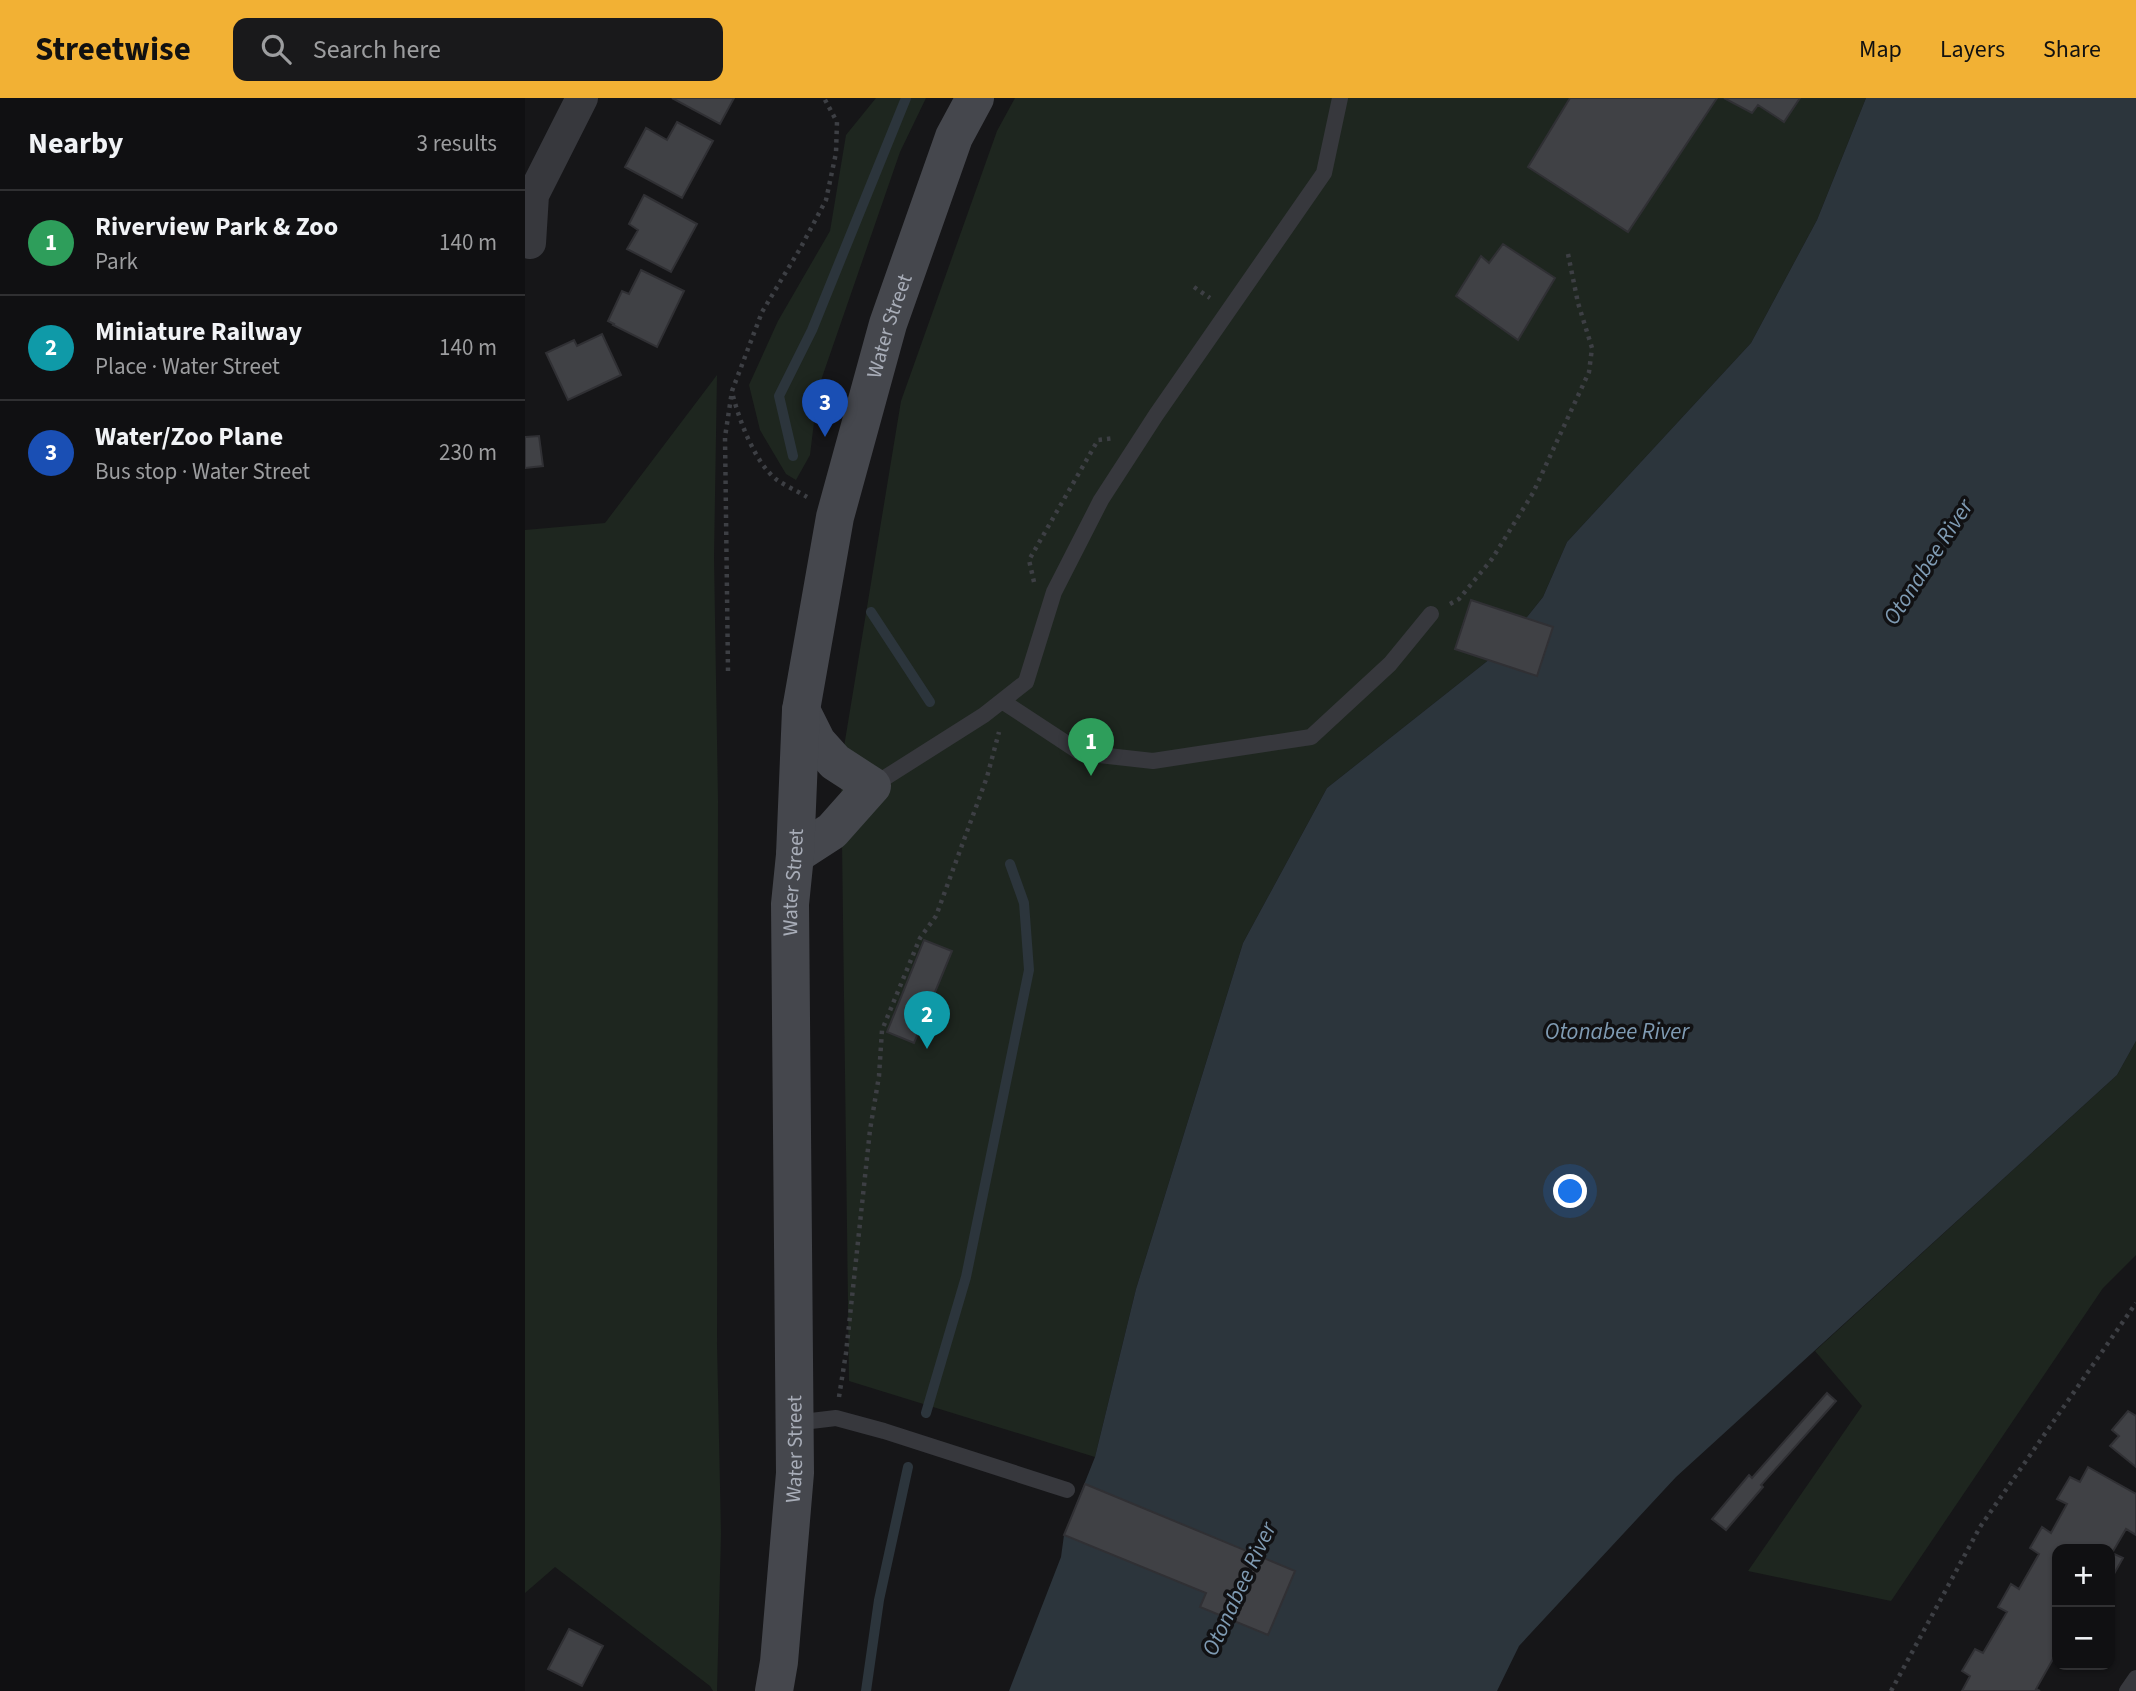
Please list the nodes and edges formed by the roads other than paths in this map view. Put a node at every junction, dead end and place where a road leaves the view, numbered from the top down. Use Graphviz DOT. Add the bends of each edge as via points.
graph roads {
  1 [pos="582,98"];
  2 [pos="975,98"];
  3 [pos="1340,98"];
  4 [pos="530,243"];
  5 [pos="1431,614"];
  6 [pos="1004,703"];
  7 [pos="801,710"];
  8 [pos="872,786"];
  9 [pos="795,855"];
  10 [pos="795,1423"];
  11 [pos="1067,1490"];
  12 [pos="2136,1678"];
  13 [pos="774,1691"];
  14 [pos="2127,1691"];
  1 -- 4 [label="street" via="533,195"];
  2 -- 7 [label="main road, Water Street" via="954,137 888,324 835,517"];
  3 -- 6 [label="lane" via="1324,173 1101,500 1054,592 1026,682"];
  5 -- 6 [label="lane" via="1390,664 1311,737 1153,761 1081,753"];
  6 -- 8 [label="lane"];
  7 -- 8 [label="main road" via="817,742 835,762"];
  7 -- 9 [label="main road, Water Street"];
  8 -- 9 [label="main road" via="832,831"];
  9 -- 10 [label="main road, Water Street" via="790,904"];
  10 -- 11 [label="lane" via="836,1418"];
  10 -- 13 [label="main road, Water Street" via="795,1473"];
  12 -- 14 [label="lane"];
}
